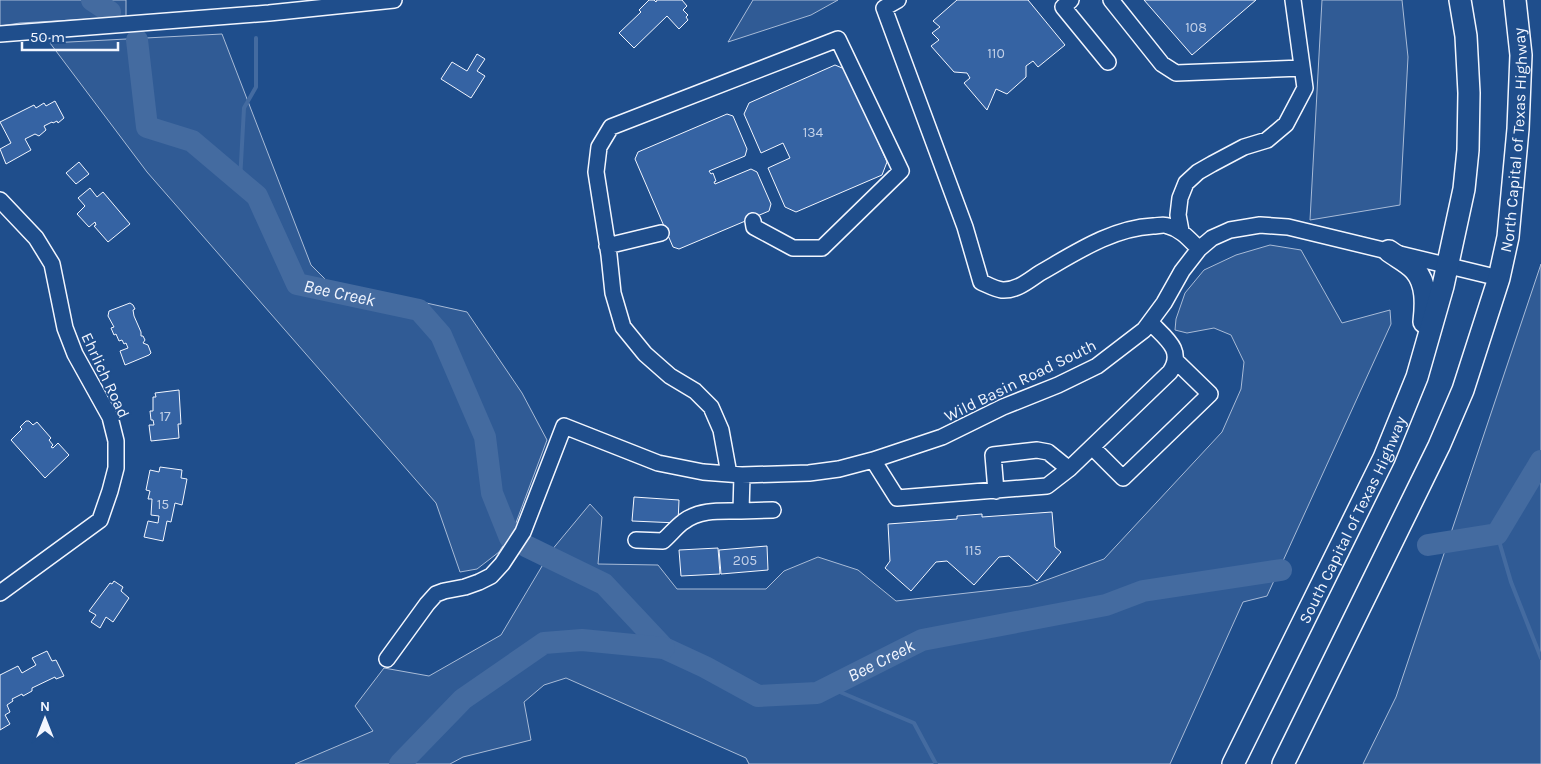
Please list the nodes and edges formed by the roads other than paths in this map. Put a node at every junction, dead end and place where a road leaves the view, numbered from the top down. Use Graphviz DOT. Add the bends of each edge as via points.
graph roads {
  1 [pos="394,0"];
  2 [pos="898,0"];
  3 [pos="1071,0"];
  4 [pos="1111,0"];
  5 [pos="1293,0"];
  6 [pos="1460,0"];
  7 [pos="1515,0"];
  8 [pos="0,34"];
  9 [pos="1108,62"];
  10 [pos="1302,68"];
  11 [pos="0,200"];
  12 [pos="753,221"];
  13 [pos="1181,231"];
  14 [pos="660,233"];
  15 [pos="607,246"];
  16 [pos="1199,249"];
  17 [pos="1389,251"];
  18 [pos="1447,266"];
  19 [pos="1499,278"];
  20 [pos="1150,322"];
  21 [pos="1176,361"];
  22 [pos="1417,377"];
  23 [pos="1092,447"];
  24 [pos="874,460"];
  25 [pos="1069,469"];
  26 [pos="735,475"];
  27 [pos="996,490"];
  28 [pos="773,510"];
  29 [pos="741,511"];
  30 [pos="636,540"];
  31 [pos="0,593"];
  32 [pos="387,659"];
  33 [pos="1232,764"];
  34 [pos="1283,764"];
  1 -- 8 [label="street"];
  2 -- 13 [label="street" via="884,8 965,227 981,282 1004,290 1021,286 1058,263 1124,230 1167,225"];
  3 -- 9 [label="street" via="1063,7"];
  4 -- 10 [label="street" via="1162,64 1176,73"];
  5 -- 10 [label="street"];
  6 -- 18 [label="highway" via="1466,36 1468,150 1464,189"];
  7 -- 19 [label="highway, North Capital of Texas Highway" via="1521,55 1518,129 1508,236"];
  10 -- 13 [label="street" via="1305,88 1286,124 1266,140 1244,147 1212,164 1186,183 1178,215"];
  11 -- 31 [label="street, Ehrlich Road" via="36,238 52,264 65,328 75,354 110,418 116,441 116,468 100,520"];
  12 -- 15 [label="street" via="754,226 793,248 822,248 901,171 838,39 611,127 599,147 596,172"];
  13 -- 16 [label="street"];
  14 -- 15 [label="street"];
  15 -- 26 [label="street" via="613,293 623,327 645,354 670,376 695,391 712,408"];
  16 -- 17 [label="street, Wild Basin Road South" via="1212,238 1230,230 1260,225 1288,227"];
  16 -- 20 [label="street, Wild Basin Road South"];
  17 -- 18 [label="street, Wild Basin Road South"];
  17 -- 22 [label="highway" via="1414,269 1424,286 1426,308"];
  18 -- 19 [label="street, Wild Basin Road South"];
  18 -- 22 [label="highway, South Capital of Texas Highway"];
  19 -- 34 [label="highway" via="1463,390 1442,438"];
  20 -- 21 [label="street" via="1174,347"];
  20 -- 24 [label="street, Wild Basin Road South" via="1097,366 942,437"];
  21 -- 23 [label="street" via="1170,372"];
  21 -- 23 [label="street" via="1210,394 1123,478"];
  22 -- 33 [label="highway, South Capital of Texas Highway" via="1384,458"];
  23 -- 25 [label="street"];
  24 -- 26 [label="street, Wild Basin Road South" via="809,473"];
  24 -- 27 [label="street" via="897,498"];
  25 -- 27 [label="street" via="1047,486"];
  25 -- 27 [label="street" via="1048,452 1037,450 993,455"];
  26 -- 29 [label="street"];
  26 -- 32 [label="street, Wild Basin Road South" via="658,463 564,426 523,532 502,564 491,576 478,582 436,594"];
  28 -- 29 [label="street"];
  29 -- 30 [label="street" via="696,514 682,522 664,541"];
}
